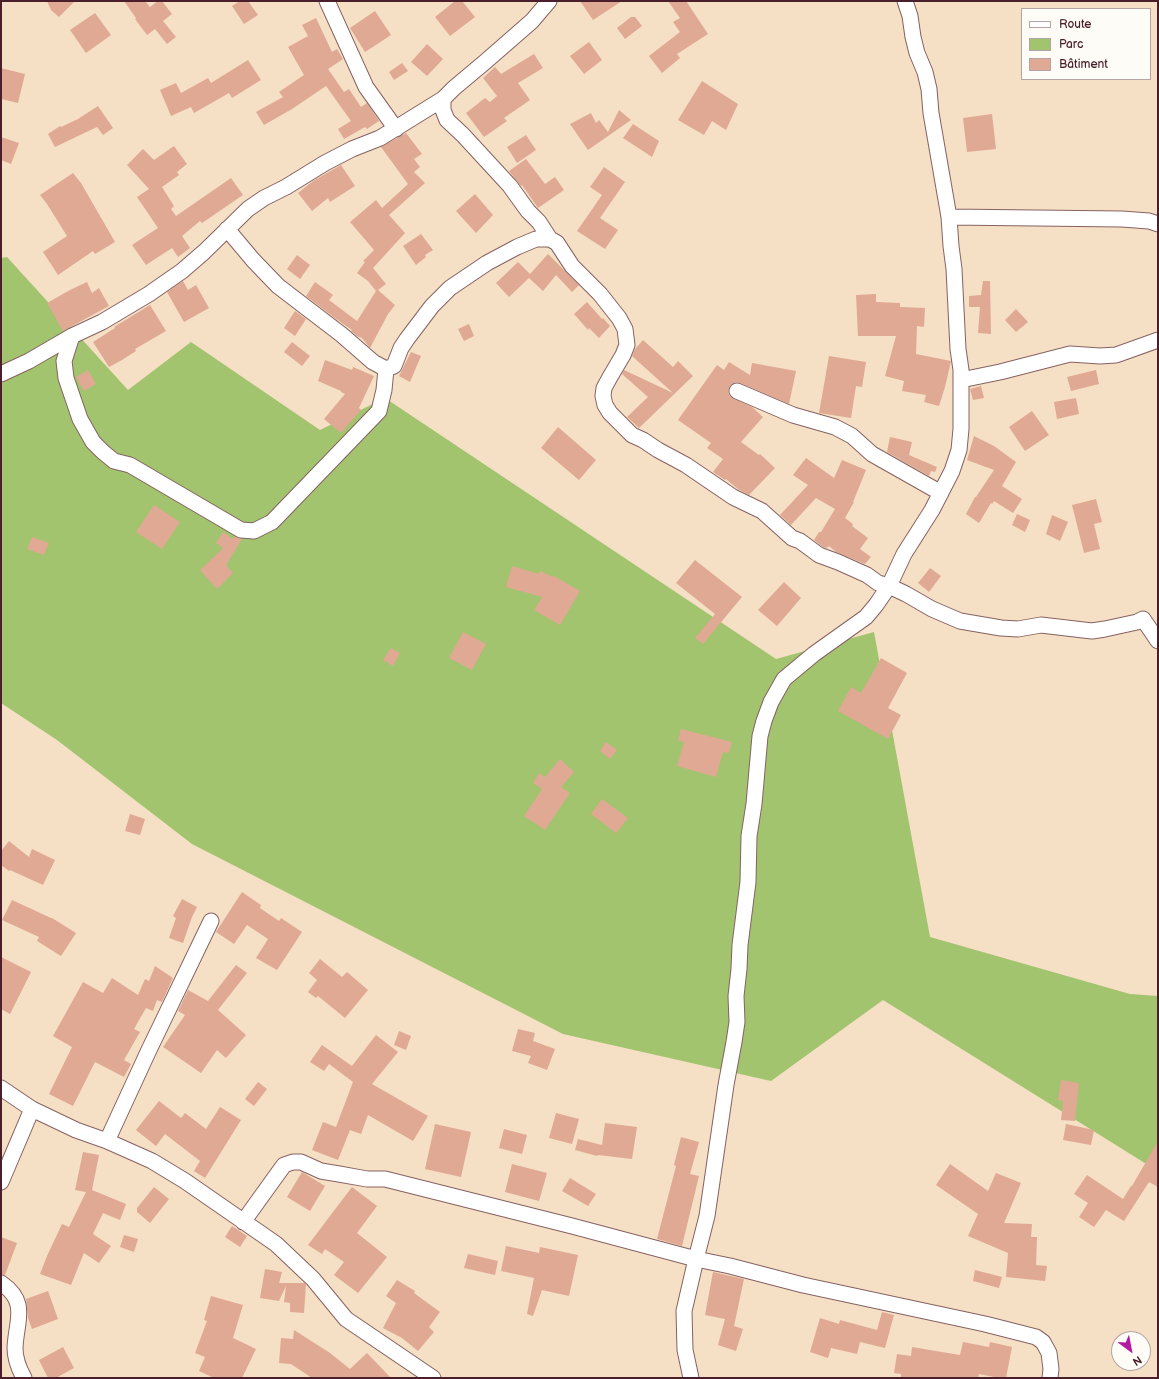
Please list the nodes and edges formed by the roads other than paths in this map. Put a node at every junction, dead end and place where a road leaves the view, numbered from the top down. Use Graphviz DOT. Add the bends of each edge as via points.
graph roads {
  1 [pos="327,1"];
  2 [pos="549,1"];
  3 [pos="905,1"];
  4 [pos="443,99"];
  5 [pos="396,129"];
  6 [pos="949,217"];
  7 [pos="1158,224"];
  8 [pos="227,229"];
  9 [pos="550,239"];
  10 [pos="72,336"];
  11 [pos="1158,340"];
  12 [pos="386,369"];
  13 [pos="1,374"];
  14 [pos="961,380"];
  15 [pos="737,391"];
  16 [pos="941,493"];
  17 [pos="889,586"];
  18 [pos="1158,641"];
  19 [pos="211,921"];
  20 [pos="1,1088"];
  21 [pos="32,1109"];
  22 [pos="107,1141"];
  23 [pos="1,1182"];
  24 [pos="243,1222"];
  25 [pos="696,1259"];
  26 [pos="1,1284"];
  27 [pos="24,1378"];
  28 [pos="433,1378"];
  29 [pos="691,1378"];
  30 [pos="1050,1378"];
  1 -- 5 [label="street" via="366,87"];
  2 -- 4 [label="street" via="532,21"];
  3 -- 6 [label="street" via="917,53 929,89"];
  4 -- 5 [label="street"];
  4 -- 9 [label="street" via="443,110 447,120 510,186"];
  5 -- 8 [label="street" via="325,163 264,198 248,208"];
  6 -- 7 [label="street" via="1122,219 1149,220"];
  6 -- 14 [label="street"];
  8 -- 10 [label="street" via="182,271 149,294 102,322"];
  8 -- 12 [label="street" via="278,286 373,362"];
  9 -- 12 [label="street" via="536,239 517,247 487,262 450,288 406,339 394,366"];
  9 -- 17 [label="street" via="557,243 572,266 611,306 625,329 627,345 607,382 603,396 610,413 624,428 632,436 643,440 762,511 792,538 819,555"];
  10 -- 12 [label="street" via="64,361 66,378 80,419 93,442 114,461 130,465 241,530 254,531 272,522 379,411"];
  10 -- 13 [label="street" via="30,361"];
  11 -- 14 [label="street" via="1116,355 1070,354"];
  14 -- 16 [label="street" via="961,429 958,450"];
  15 -- 16 [label="street" via="793,415 835,427 852,436 872,454"];
  16 -- 17 [label="street" via="904,554"];
  17 -- 18 [label="street" via="932,609 965,622 1001,628 1018,629 1041,625 1092,631 1143,619"];
  17 -- 25 [label="street" via="866,617 784,679 764,721 760,736 749,836 748,882 736,996 737,1022 707,1216"];
  19 -- 22 [label="street"];
  20 -- 21 [label="street"];
  21 -- 22 [label="street" via="76,1130"];
  21 -- 23 [label="street"];
  22 -- 24 [label="street" via="152,1162 184,1181"];
  24 -- 25 [label="street" via="284,1165 301,1162 321,1171 385,1180"];
  24 -- 28 [label="street" via="282,1249 313,1279 346,1319"];
  25 -- 29 [label="street" via="684,1311 684,1350"];
  25 -- 30 [label="street" via="1036,1337 1043,1342 1049,1353"];
  26 -- 27 [label="street" via="15,1296 19,1309 15,1350 18,1366"];
}
